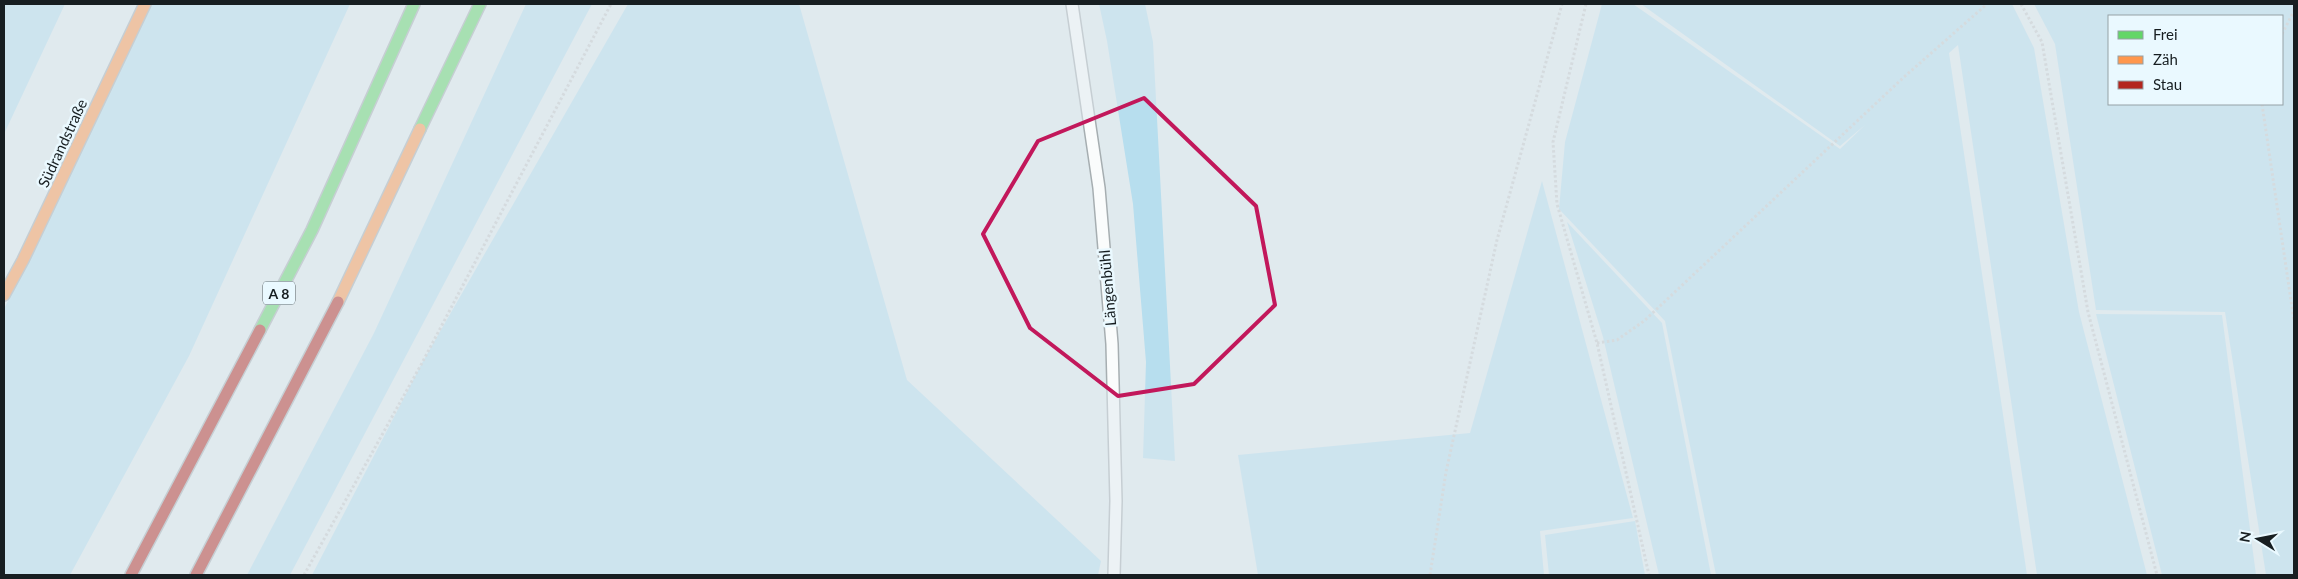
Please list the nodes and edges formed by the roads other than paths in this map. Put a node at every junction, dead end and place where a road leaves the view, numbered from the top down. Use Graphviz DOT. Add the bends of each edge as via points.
graph roads {
  1 [pos="145,4"];
  2 [pos="414,4"];
  3 [pos="480,4"];
  4 [pos="1072,4"];
  5 [pos="4,295"];
  6 [pos="131,575"];
  7 [pos="196,575"];
  8 [pos="1114,575"];
  1 -- 5 [label="main road, Südrandstraße"];
  2 -- 6 [label="main road, A 8" via="312,230"];
  3 -- 7 [label="main road" via="337,305"];
  4 -- 8 [label="lane, Längenbühl" via="1099,188 1112,344 1116,501"];
}
